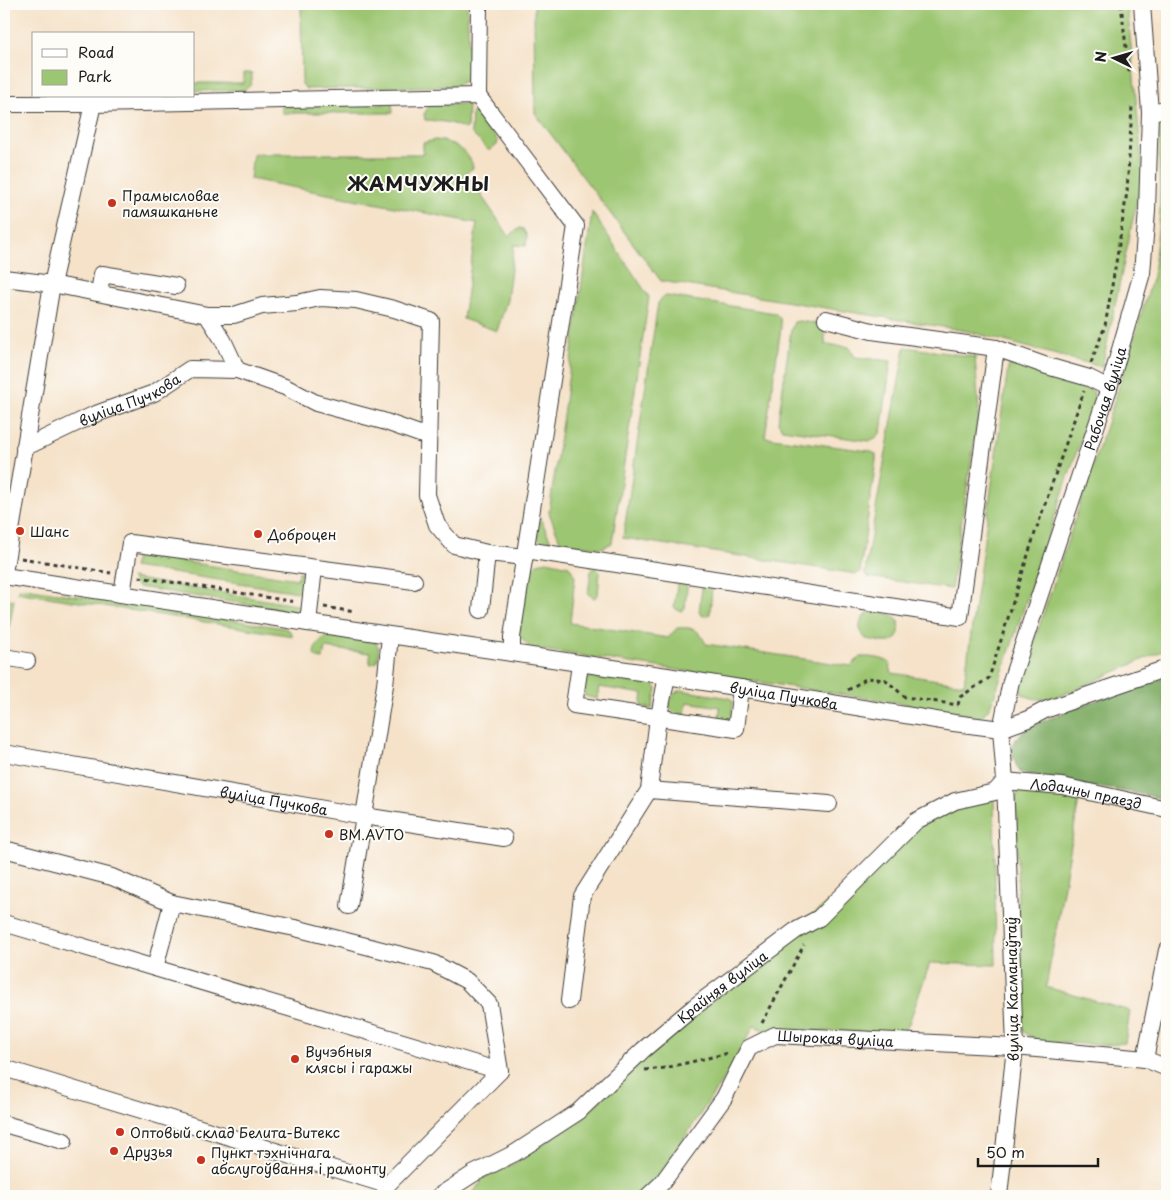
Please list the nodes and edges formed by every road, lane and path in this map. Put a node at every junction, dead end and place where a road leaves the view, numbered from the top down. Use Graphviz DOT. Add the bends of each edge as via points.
graph roads {
  1 [pos="479,4"];
  2 [pos="1121,4"];
  3 [pos="1142,4"];
  4 [pos="1130,80"];
  5 [pos="478,96"];
  6 [pos="1133,100"];
  7 [pos="4,104"];
  8 [pos="93,104"];
  9 [pos="1167,109"];
  10 [pos="1150,112"];
  11 [pos="4,278"];
  12 [pos="52,284"];
  13 [pos="176,286"];
  14 [pos="99,294"];
  15 [pos="207,315"];
  16 [pos="826,320"];
  17 [pos="996,348"];
  18 [pos="236,370"];
  19 [pos="1089,378"];
  20 [pos="1109,388"];
  21 [pos="428,437"];
  22 [pos="24,448"];
  23 [pos="487,553"];
  24 [pos="525,554"];
  25 [pos="314,568"];
  26 [pos="4,575"];
  27 [pos="414,581"];
  28 [pos="122,594"];
  29 [pos="481,610"];
  30 [pos="308,623"];
  31 [pos="390,636"];
  32 [pos="512,653"];
  33 [pos="4,657"];
  34 [pos="27,661"];
  35 [pos="580,664"];
  36 [pos="1167,668"];
  37 [pos="666,676"];
  38 [pos="741,688"];
  39 [pos="659,718"];
  40 [pos="956,723"];
  41 [pos="1001,729"];
  42 [pos="4,753"];
  43 [pos="1005,782"];
  44 [pos="649,790"];
  45 [pos="829,804"];
  46 [pos="1167,809"];
  47 [pos="364,816"];
  48 [pos="504,838"];
  49 [pos="4,849"];
  50 [pos="172,903"];
  51 [pos="349,906"];
  52 [pos="4,923"];
  53 [pos="805,944"];
  54 [pos="1167,950"];
  55 [pos="155,968"];
  56 [pos="569,1000"];
  57 [pos="1015,1047"];
  58 [pos="749,1048"];
  59 [pos="1145,1059"];
  60 [pos="4,1068"];
  61 [pos="1167,1068"];
  62 [pos="500,1071"];
  63 [pos="620,1073"];
  64 [pos="4,1124"];
  65 [pos="64,1141"];
  66 [pos="439,1196"];
  67 [pos="648,1196"];
  68 [pos="998,1196"];
  1 -- 5 [label="street"];
  2 -- 4 [label="path"];
  3 -- 10 [label="street, Рабочая вуліца"];
  5 -- 8 [label="street"];
  5 -- 24 [label="street" via="576,226"];
  6 -- 19 [label="path" via="1127,192 1117,257 1105,326 1090,366"];
  7 -- 8 [label="street"];
  8 -- 12 [label="street, вуліца Пучкова"];
  9 -- 10 [label="street"];
  10 -- 20 [label="street, Рабочая вуліца" via="1142,273"];
  11 -- 12 [label="street"];
  12 -- 14 [label="street"];
  12 -- 22 [label="street, вуліца Пучкова"];
  13 -- 14 [label="street" via="102,274"];
  14 -- 15 [label="street"];
  15 -- 18 [label="street"];
  15 -- 21 [label="street" via="234,315 262,306 320,298 356,300 431,321"];
  16 -- 17 [label="street" via="872,331"];
  17 -- 19 [label="street"];
  17 -- 24 [label="street" via="960,617"];
  18 -- 21 [label="street, вуліца Пучкова" via="316,402"];
  18 -- 22 [label="street, вуліца Пучкова" via="190,369 154,393 93,415"];
  19 -- 20 [label="street"];
  19 -- 40 [label="path" via="989,678 960,697"];
  20 -- 41 [label="street, Рабочая вуліца" via="1011,681"];
  21 -- 23 [label="street" via="427,495 437,525 454,545"];
  22 -- 26 [label="street, вуліца Пучкова"];
  23 -- 24 [label="street"];
  23 -- 29 [label="street"];
  24 -- 32 [label="street"];
  25 -- 27 [label="street"];
  25 -- 28 [label="street" via="130,543"];
  25 -- 30 [label="street"];
  26 -- 28 [label="street, вуліца Пучкова"];
  28 -- 30 [label="street, вуліца Пучкова"];
  30 -- 31 [label="street, вуліца Пучкова"];
  31 -- 32 [label="street, вуліца Пучкова"];
  31 -- 47 [label="street"];
  32 -- 35 [label="street, вуліца Пучкова"];
  33 -- 34 [label="street"];
  35 -- 37 [label="street, вуліца Пучкова"];
  35 -- 39 [label="street" via="574,705"];
  36 -- 41 [label="street" via="1045,710"];
  37 -- 38 [label="street, вуліца Пучкова"];
  37 -- 39 [label="street"];
  38 -- 39 [label="street" via="736,729"];
  38 -- 40 [label="street, вуліца Пучкова"];
  39 -- 44 [label="street"];
  40 -- 41 [label="street, вуліца Пучкова"];
  41 -- 43 [label="street, Рабочая вуліца"];
  42 -- 47 [label="street, вуліца Пучкова"];
  43 -- 46 [label="street, Лодачны праезд" via="1062,786"];
  43 -- 57 [label="street, вуліца Касманаўтаў"];
  43 -- 63 [label="street, Крайняя вуліца" via="995,792 955,801 916,822 818,918 795,931 694,1007"];
  44 -- 45 [label="street"];
  44 -- 56 [label="street" via="582,896"];
  47 -- 48 [label="street, вуліца Пучкова"];
  47 -- 51 [label="street"];
  49 -- 50 [label="street" via="112,877"];
  50 -- 55 [label="street"];
  50 -- 62 [label="street" via="295,928 433,963 467,981 489,1004"];
  52 -- 55 [label="street"];
  53 -- 58 [label="path"];
  54 -- 59 [label="street"];
  55 -- 62 [label="street"];
  57 -- 58 [label="street, Шырокая вуліца" via="775,1035"];
  57 -- 59 [label="street, Шырокая вуліца"];
  57 -- 68 [label="street, вуліца Касманаўтаў"];
  58 -- 63 [label="path" via="665,1068"];
  58 -- 67 [label="street" via="724,1098 662,1183"];
  59 -- 61 [label="street, Шырокая вуліца"];
  60 -- 62 [label="street" via="387,1185"];
  63 -- 66 [label="street, Крайняя вуліца" via="578,1112 515,1153"];
  64 -- 65 [label="street"];
}
